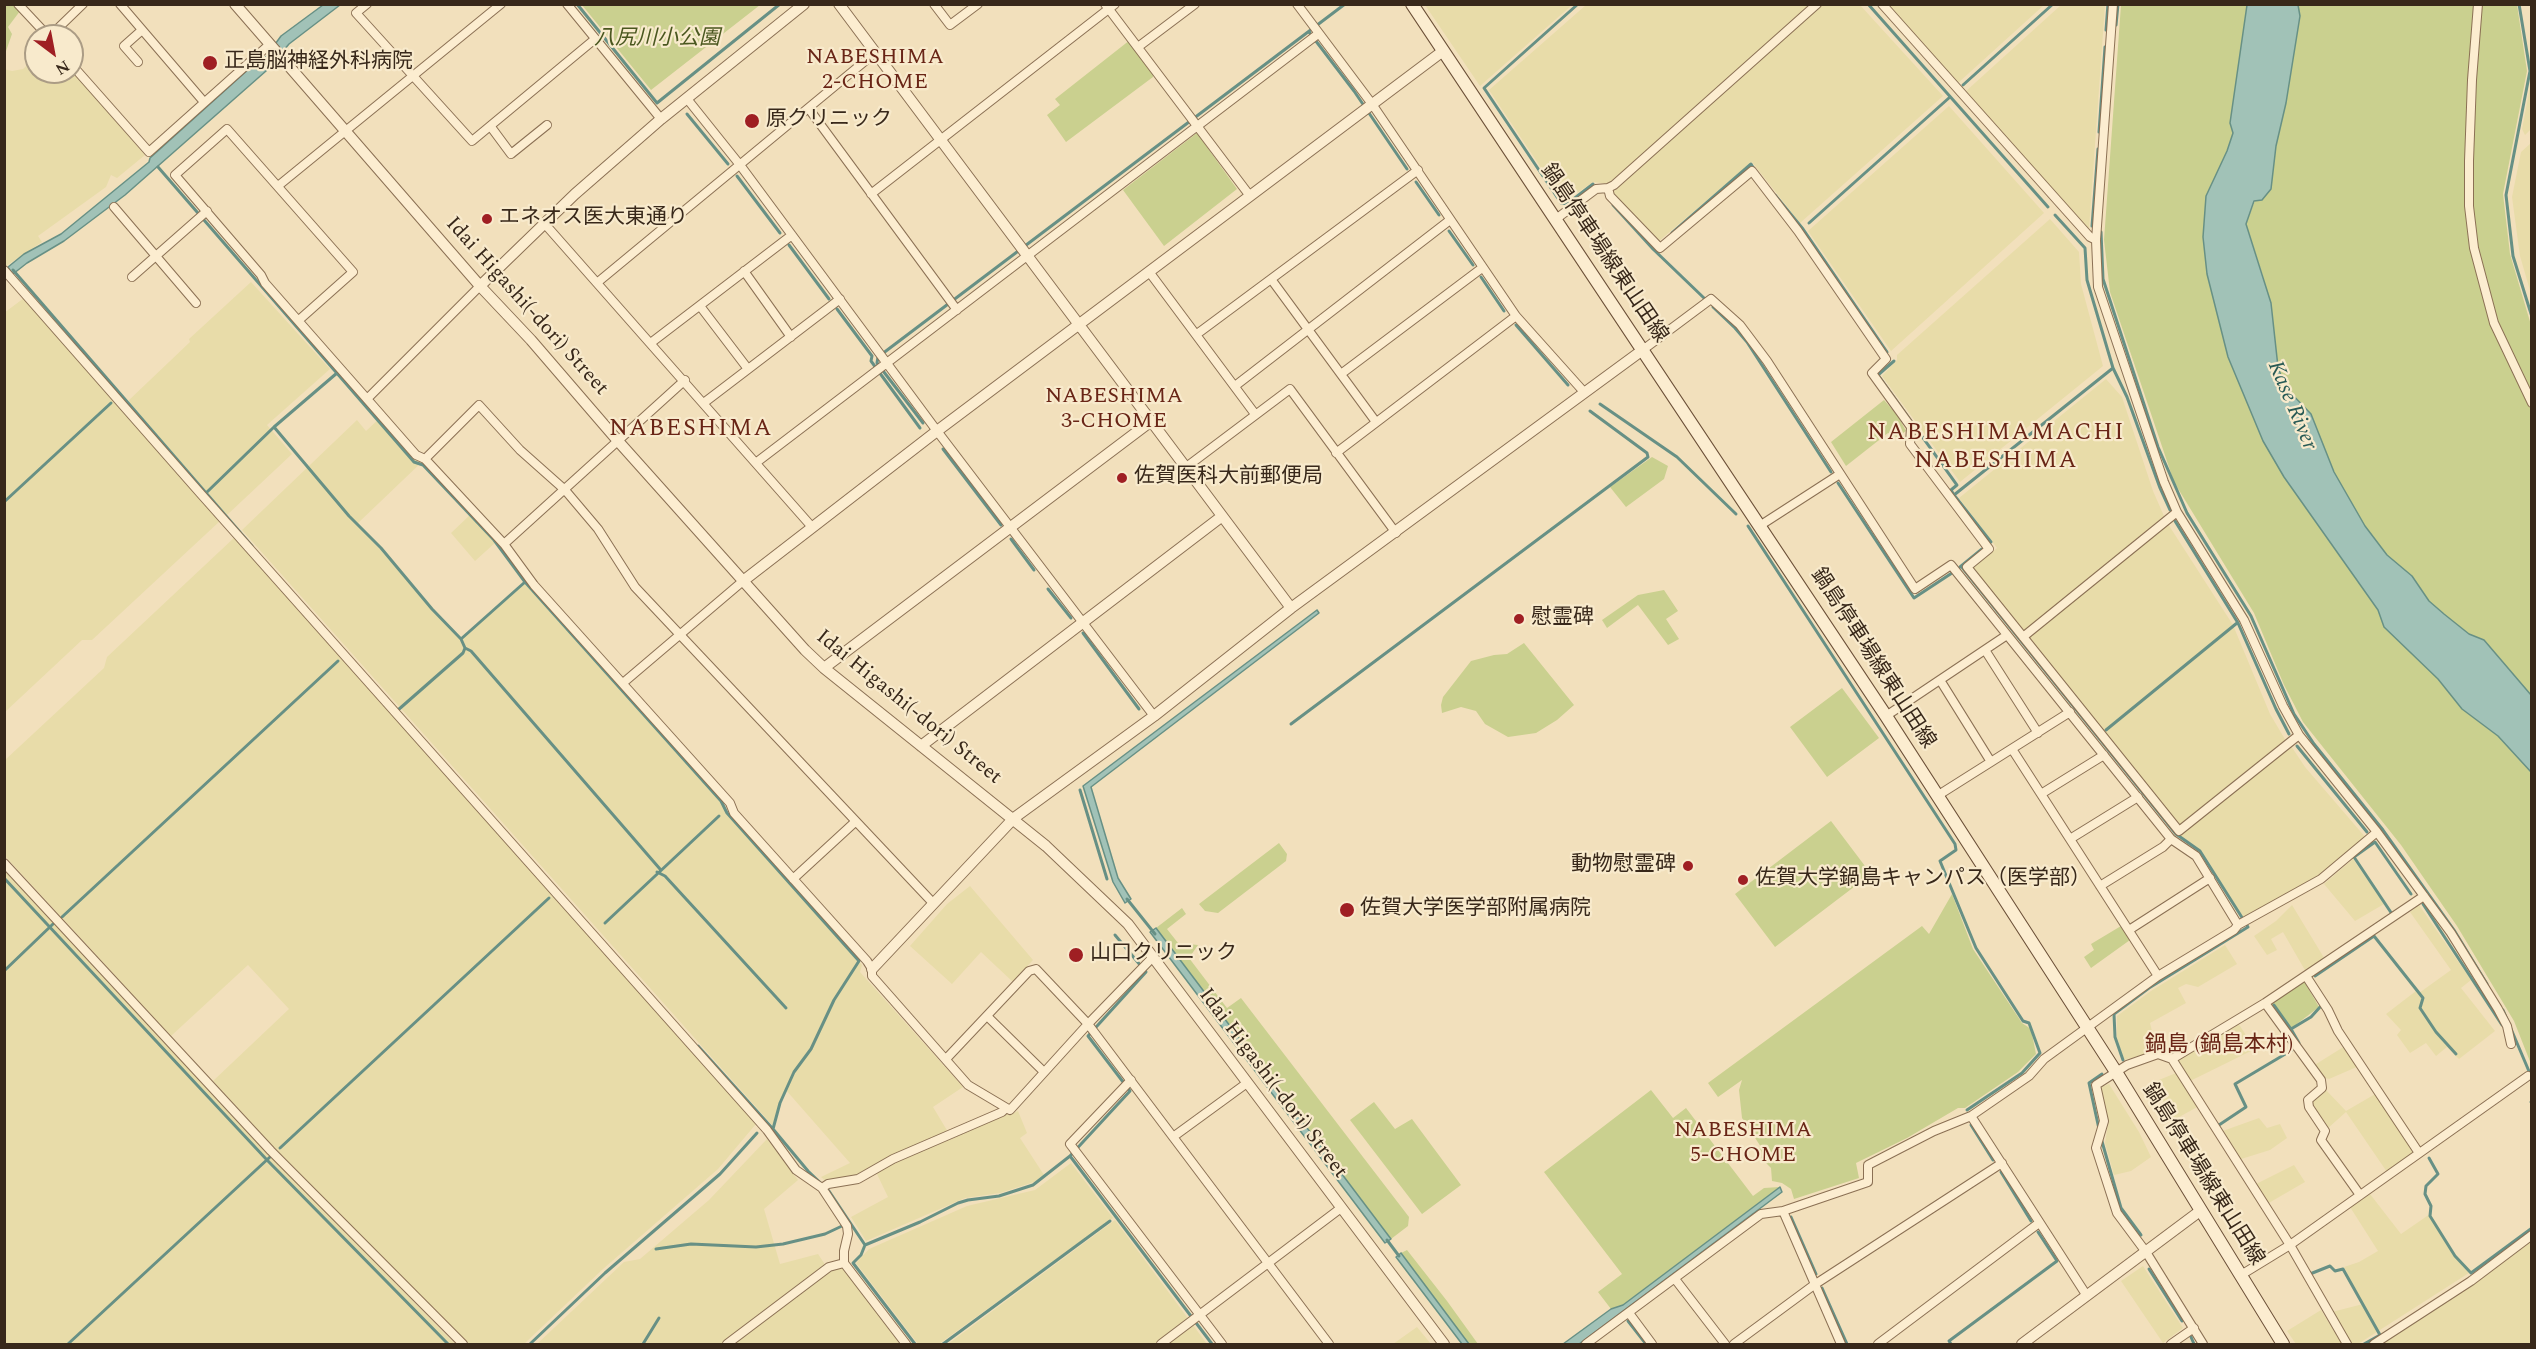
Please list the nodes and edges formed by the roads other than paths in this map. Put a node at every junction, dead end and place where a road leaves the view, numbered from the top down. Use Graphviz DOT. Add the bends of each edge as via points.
graph roads {
  1 [pos="18,4"];
  2 [pos="83,4"];
  3 [pos="120,4"];
  4 [pos="235,4"];
  5 [pos="367,4"];
  6 [pos="501,4"];
  7 [pos="567,4"];
  8 [pos="804,4"];
  9 [pos="839,4"];
  10 [pos="934,4"];
  11 [pos="978,4"];
  12 [pos="1195,4"];
  13 [pos="1296,4"];
  14 [pos="1412,4"];
  15 [pos="1817,4"];
  16 [pos="1882,4"];
  17 [pos="2113,4"];
  18 [pos="2478,4"];
  19 [pos="1110,7"];
  20 [pos="37,24"];
  21 [pos="62,24"];
  22 [pos="142,30"];
  23 [pos="1315,30"];
  24 [pos="595,39"];
  25 [pos="270,45"];
  26 [pos="1138,47"];
  27 [pos="1443,51"];
  28 [pos="876,52"];
  29 [pos="138,62"];
  30 [pos="414,76"];
  31 [pos="84,79"];
  32 [pos="688,100"];
  33 [pos="204,102"];
  34 [pos="1372,104"];
  35 [pos="808,109"];
  36 [pos="662,119"];
  37 [pos="1194,122"];
  38 [pos="547,125"];
  39 [pos="491,127"];
  40 [pos="345,131"];
  41 [pos="941,140"];
  42 [pos="740,165"];
  43 [pos="1418,170"];
  44 [pos="278,186"];
  45 [pos="1608,188"];
  46 [pos="871,194"];
  47 [pos="1250,196"];
  48 [pos="114,207"];
  49 [pos="203,214"];
  50 [pos="1556,219"];
  51 [pos="1450,220"];
  52 [pos="544,223"];
  53 [pos="792,235"];
  54 [pos="2096,240"];
  55 [pos="1026,251"];
  56 [pos="156,256"];
  57 [pos="1482,268"];
  58 [pos="744,271"];
  59 [pos="7,273"];
  60 [pos="1150,273"];
  61 [pos="132,277"];
  62 [pos="1270,279"];
  63 [pos="598,282"];
  64 [pos="480,286"];
  65 [pos="840,299"];
  66 [pos="196,303"];
  67 [pos="700,306"];
  68 [pos="954,306"];
  69 [pos="1516,316"];
  70 [pos="299,320"];
  71 [pos="1080,324"];
  72 [pos="1307,329"];
  73 [pos="1197,334"];
  74 [pos="791,337"];
  75 [pos="652,342"];
  76 [pos="1644,349"];
  77 [pos="884,360"];
  78 [pos="748,369"];
  79 [pos="1341,374"];
  80 [pos="685,380"];
  81 [pos="1234,386"];
  82 [pos="1584,392"];
  83 [pos="367,399"];
  84 [pos="705,402"];
  85 [pos="2532,403"];
  86 [pos="1255,414"];
  87 [pos="1150,422"];
  88 [pos="1376,422"];
  89 [pos="938,431"];
  90 [pos="618,441"];
  91 [pos="1336,453"];
  92 [pos="424,459"];
  93 [pos="757,462"];
  94 [pos="1185,468"];
  95 [pos="1840,474"];
  96 [pos="565,490"];
  97 [pos="2177,512"];
  98 [pos="1221,517"];
  99 [pos="1761,525"];
  100 [pos="812,527"];
  101 [pos="1012,527"];
  102 [pos="1396,533"];
  103 [pos="504,543"];
  104 [pos="743,581"];
  105 [pos="1291,608"];
  106 [pos="1084,622"];
  107 [pos="680,634"];
  108 [pos="2007,635"];
  109 [pos="2023,637"];
  110 [pos="1985,650"];
  111 [pos="824,668"];
  112 [pos="1941,680"];
  113 [pos="623,683"];
  114 [pos="2070,712"];
  115 [pos="1154,716"];
  116 [pos="1887,716"];
  117 [pos="2038,733"];
  118 [pos="2300,735"];
  119 [pos="921,746"];
  120 [pos="2012,749"];
  121 [pos="2104,755"];
  122 [pos="1991,762"];
  123 [pos="2041,794"];
  124 [pos="1937,796"];
  125 [pos="2138,797"];
  126 [pos="1014,818"];
  127 [pos="855,822"];
  128 [pos="2377,832"];
  129 [pos="2070,839"];
  130 [pos="2171,839"];
  131 [pos="4,863"];
  132 [pos="2210,878"];
  133 [pos="793,879"];
  134 [pos="2100,886"];
  135 [pos="2424,896"];
  136 [pos="933,903"];
  137 [pos="2238,925"];
  138 [pos="2129,930"];
  139 [pos="1146,964"];
  140 [pos="872,969"];
  141 [pos="2158,976"];
  142 [pos="2306,976"];
  143 [pos="2265,1003"];
  144 [pos="987,1016"];
  145 [pos="1091,1029"];
  146 [pos="2088,1029"];
  147 [pos="2511,1044"];
  148 [pos="945,1059"];
  149 [pos="2172,1059"];
  150 [pos="1044,1072"];
  151 [pos="2116,1072"];
  152 [pos="2528,1076"];
  153 [pos="1128,1083"];
  154 [pos="1247,1083"];
  155 [pos="1006,1108"];
  156 [pos="1971,1116"];
  157 [pos="1173,1137"];
  158 [pos="2419,1153"];
  159 [pos="2002,1163"];
  160 [pos="825,1186"];
  161 [pos="2360,1195"];
  162 [pos="1341,1208"];
  163 [pos="2200,1211"];
  164 [pos="1783,1212"];
  165 [pos="2039,1223"];
  166 [pos="2532,1235"];
  167 [pos="2290,1248"];
  168 [pos="2146,1252"];
  169 [pos="844,1263"];
  170 [pos="1268,1263"];
  171 [pos="2241,1275"];
  172 [pos="1675,1279"];
  173 [pos="1814,1285"];
  174 [pos="2087,1296"];
  175 [pos="1629,1313"];
  176 [pos="1195,1318"];
  177 [pos="2193,1328"];
  178 [pos="463,1344"];
  179 [pos="727,1344"];
  180 [pos="906,1344"];
  181 [pos="1161,1344"];
  182 [pos="1222,1344"];
  183 [pos="1329,1344"];
  184 [pos="1444,1344"];
  185 [pos="1586,1344"];
  186 [pos="1652,1344"];
  187 [pos="1725,1344"];
  188 [pos="1734,1344"];
  189 [pos="1841,1344"];
  190 [pos="1878,1344"];
  191 [pos="2022,1344"];
  192 [pos="2171,1344"];
  193 [pos="2202,1344"];
  194 [pos="2283,1344"];
  195 [pos="2347,1344"];
  196 [pos="2374,1344"];
  1 -- 20 [label="street"];
  2 -- 21 [label="street"];
  3 -- 22 [label="street"];
  4 -- 25 [label="street, Idai Higashi(-dori) Street"];
  5 -- 30 [label="street" via="356,13"];
  6 -- 30 [label="street"];
  7 -- 24 [label="street"];
  8 -- 32 [label="street"];
  9 -- 28 [label="street"];
  10 -- 11 [label="street" via="950,25"];
  12 -- 26 [label="street"];
  13 -- 23 [label="street"];
  14 -- 27 [label="main road, 鍋島停車場線東山田線"];
  15 -- 45 [label="street"];
  16 -- 54 [label="street"];
  17 -- 54 [label="street"];
  18 -- 85 [label="street" via="2469,161 2474,248 2494,323"];
  19 -- 26 [label="street"];
  19 -- 41 [label="street"];
  22 -- 29 [label="street" via="124,46"];
  22 -- 33 [label="street"];
  23 -- 34 [label="street"];
  23 -- 37 [label="street"];
  24 -- 36 [label="street"];
  24 -- 39 [label="street"];
  25 -- 33 [label="street"];
  25 -- 40 [label="street, Idai Higashi(-dori) Street"];
  26 -- 37 [label="street"];
  27 -- 34 [label="street"];
  27 -- 50 [label="main road, 鍋島停車場線東山田線"];
  28 -- 35 [label="street"];
  28 -- 41 [label="street"];
  30 -- 39 [label="street" via="472,141"];
  30 -- 40 [label="street"];
  31 -- 33 [label="street" via="149,152"];
  32 -- 36 [label="street"];
  32 -- 42 [label="street"];
  34 -- 43 [label="street"];
  34 -- 47 [label="street"];
  35 -- 42 [label="street"];
  35 -- 46 [label="street"];
  36 -- 52 [label="street"];
  37 -- 47 [label="street"];
  37 -- 55 [label="street"];
  38 -- 39 [label="street" via="511,154"];
  40 -- 44 [label="street"];
  40 -- 64 [label="street, Idai Higashi(-dori) Street"];
  41 -- 46 [label="street"];
  41 -- 55 [label="street"];
  42 -- 53 [label="street"];
  42 -- 63 [label="street"];
  43 -- 51 [label="street"];
  43 -- 62 [label="street"];
  44 -- 49 [label="street" via="227,129 175,175"];
  44 -- 70 [label="street" via="353,272"];
  45 -- 50 [label="street" via="1596,189"];
  45 -- 109 [label="street" via="1610,196 1660,248 1752,171 1886,359 1872,373 1911,427 1910,444 1989,549 1967,567"];
  46 -- 68 [label="street"];
  47 -- 60 [label="street"];
  48 -- 56 [label="street"];
  49 -- 56 [label="street"];
  49 -- 70 [label="street"];
  50 -- 76 [label="main road, 鍋島停車場線東山田線"];
  51 -- 57 [label="street"];
  51 -- 72 [label="street"];
  52 -- 63 [label="street"];
  52 -- 64 [label="street"];
  53 -- 58 [label="street"];
  53 -- 65 [label="street"];
  54 -- 97 [label="street" via="2098,287"];
  55 -- 68 [label="street"];
  55 -- 71 [label="street"];
  56 -- 61 [label="street"];
  56 -- 66 [label="street"];
  57 -- 69 [label="street"];
  57 -- 79 [label="street"];
  58 -- 67 [label="street"];
  58 -- 74 [label="street"];
  59 -- 160 [label="street" via="767,1130 796,1170"];
  60 -- 71 [label="street"];
  60 -- 73 [label="street"];
  62 -- 72 [label="street"];
  62 -- 73 [label="street"];
  63 -- 75 [label="street"];
  64 -- 83 [label="street"];
  64 -- 90 [label="street, Idai Higashi(-dori) Street"];
  65 -- 74 [label="street"];
  65 -- 77 [label="street"];
  67 -- 75 [label="street"];
  67 -- 78 [label="street"];
  68 -- 77 [label="street"];
  69 -- 82 [label="street"];
  69 -- 88 [label="street"];
  70 -- 83 [label="street"];
  71 -- 87 [label="street"];
  71 -- 89 [label="street"];
  72 -- 79 [label="street"];
  72 -- 81 [label="street"];
  73 -- 81 [label="street"];
  74 -- 78 [label="street"];
  75 -- 80 [label="street"];
  76 -- 82 [label="street"];
  76 -- 95 [label="street" via="1711,299 1740,325"];
  76 -- 99 [label="main road, 鍋島停車場線東山田線"];
  77 -- 89 [label="street"];
  77 -- 93 [label="street" via="874,373"];
  78 -- 84 [label="street"];
  79 -- 88 [label="street"];
  80 -- 84 [label="street"];
  80 -- 90 [label="street"];
  81 -- 86 [label="street"];
  82 -- 102 [label="street"];
  83 -- 92 [label="street" via="416,455"];
  84 -- 93 [label="street"];
  86 -- 91 [label="street" via="1290,389"];
  86 -- 94 [label="street"];
  87 -- 94 [label="street"];
  87 -- 101 [label="street"];
  88 -- 91 [label="street"];
  89 -- 100 [label="street"];
  89 -- 101 [label="street"];
  90 -- 96 [label="street"];
  90 -- 104 [label="street, Idai Higashi(-dori) Street"];
  91 -- 102 [label="street"];
  92 -- 96 [label="street" via="479,405 520,450"];
  92 -- 103 [label="street"];
  93 -- 100 [label="street"];
  94 -- 98 [label="street"];
  95 -- 99 [label="street"];
  95 -- 108 [label="street" via="1915,589 1951,565"];
  96 -- 103 [label="street"];
  96 -- 107 [label="street" via="598,529 635,586"];
  97 -- 109 [label="street"];
  97 -- 118 [label="street" via="2244,621"];
  98 -- 105 [label="street"];
  98 -- 106 [label="street"];
  99 -- 116 [label="main road, 鍋島停車場線東山田線"];
  100 -- 104 [label="street"];
  101 -- 106 [label="street"];
  101 -- 111 [label="street"];
  102 -- 105 [label="street"];
  103 -- 113 [label="street" via="534,585"];
  104 -- 107 [label="street"];
  104 -- 111 [label="street, Idai Higashi(-dori) Street"];
  105 -- 115 [label="street"];
  106 -- 115 [label="street"];
  106 -- 119 [label="street"];
  107 -- 113 [label="street"];
  107 -- 127 [label="street"];
  108 -- 110 [label="street"];
  108 -- 114 [label="street"];
  109 -- 118 [label="street" via="2179,831"];
  110 -- 112 [label="street"];
  110 -- 117 [label="street"];
  111 -- 119 [label="street, Idai Higashi(-dori) Street"];
  112 -- 116 [label="street"];
  112 -- 122 [label="street"];
  113 -- 133 [label="street"];
  114 -- 117 [label="street"];
  114 -- 121 [label="street"];
  115 -- 126 [label="street"];
  116 -- 124 [label="main road, 鍋島停車場線東山田線"];
  117 -- 120 [label="street"];
  118 -- 128 [label="street"];
  119 -- 126 [label="street, Idai Higashi(-dori) Street"];
  120 -- 122 [label="street"];
  120 -- 123 [label="street"];
  121 -- 123 [label="street"];
  121 -- 125 [label="street"];
  122 -- 124 [label="street"];
  123 -- 129 [label="street"];
  124 -- 146 [label="main road, 鍋島停車場線東山田線"];
  125 -- 129 [label="street"];
  125 -- 130 [label="street"];
  126 -- 136 [label="street"];
  126 -- 139 [label="street, Idai Higashi(-dori) Street" via="1128,924"];
  127 -- 133 [label="street"];
  127 -- 136 [label="street"];
  128 -- 135 [label="street"];
  128 -- 137 [label="street" via="2321,879"];
  129 -- 134 [label="street"];
  130 -- 132 [label="street" via="2196,856"];
  130 -- 134 [label="street"];
  131 -- 178 [label="street" via="271,1151"];
  132 -- 137 [label="street"];
  132 -- 138 [label="street"];
  133 -- 140 [label="street"];
  134 -- 138 [label="street"];
  135 -- 142 [label="street"];
  135 -- 147 [label="street" via="2498,1009"];
  136 -- 140 [label="street"];
  137 -- 141 [label="street"];
  138 -- 141 [label="street"];
  139 -- 145 [label="street"];
  139 -- 154 [label="street, Idai Higashi(-dori) Street"];
  140 -- 148 [label="street" via="872,976"];
  141 -- 146 [label="street"];
  142 -- 143 [label="street"];
  142 -- 158 [label="street"];
  143 -- 149 [label="street"];
  143 -- 161 [label="street" via="2321,1080 2322,1088 2308,1100 2309,1107 2325,1131 2321,1140"];
  144 -- 145 [label="street" via="1029,970 1036,969"];
  144 -- 148 [label="street"];
  144 -- 150 [label="street"];
  145 -- 150 [label="street"];
  145 -- 153 [label="street"];
  146 -- 151 [label="main road, 鍋島停車場線東山田線"];
  146 -- 156 [label="street"];
  148 -- 155 [label="street" via="968,1085"];
  149 -- 151 [label="street" via="2158,1054"];
  149 -- 167 [label="street"];
  150 -- 155 [label="street" via="1010,1110"];
  151 -- 163 [label="main road, 鍋島停車場線東山田線"];
  151 -- 168 [label="street" via="2096,1085 2104,1121 2096,1148 2117,1213"];
  152 -- 158 [label="street"];
  153 -- 157 [label="street"];
  153 -- 176 [label="street" via="1070,1144"];
  154 -- 157 [label="street"];
  154 -- 162 [label="street, Idai Higashi(-dori) Street"];
  155 -- 160 [label="street" via="893,1158 858,1179"];
  156 -- 159 [label="street"];
  156 -- 164 [label="street" via="1868,1165 1868,1182"];
  157 -- 170 [label="street"];
  158 -- 161 [label="street"];
  159 -- 165 [label="street"];
  159 -- 173 [label="street"];
  160 -- 169 [label="street" via="847,1226"];
  161 -- 167 [label="street"];
  162 -- 170 [label="street"];
  162 -- 184 [label="street, Idai Higashi(-dori) Street"];
  163 -- 168 [label="street"];
  163 -- 171 [label="main road, 鍋島停車場線東山田線"];
  164 -- 172 [label="street" via="1761,1214"];
  164 -- 173 [label="street"];
  165 -- 174 [label="street"];
  165 -- 190 [label="street"];
  166 -- 196 [label="street" via="2471,1281"];
  167 -- 171 [label="street"];
  167 -- 195 [label="street"];
  168 -- 174 [label="street"];
  168 -- 177 [label="street"];
  169 -- 179 [label="street" via="830,1267"];
  169 -- 180 [label="street"];
  170 -- 176 [label="street"];
  170 -- 183 [label="street"];
  171 -- 194 [label="main road, 鍋島停車場線東山田線"];
  172 -- 175 [label="street"];
  172 -- 187 [label="street"];
  173 -- 188 [label="street"];
  173 -- 189 [label="street"];
  174 -- 191 [label="street"];
  175 -- 185 [label="street"];
  175 -- 186 [label="street"];
  176 -- 181 [label="street"];
  176 -- 182 [label="street"];
  177 -- 192 [label="street"];
  177 -- 193 [label="street"];
}
